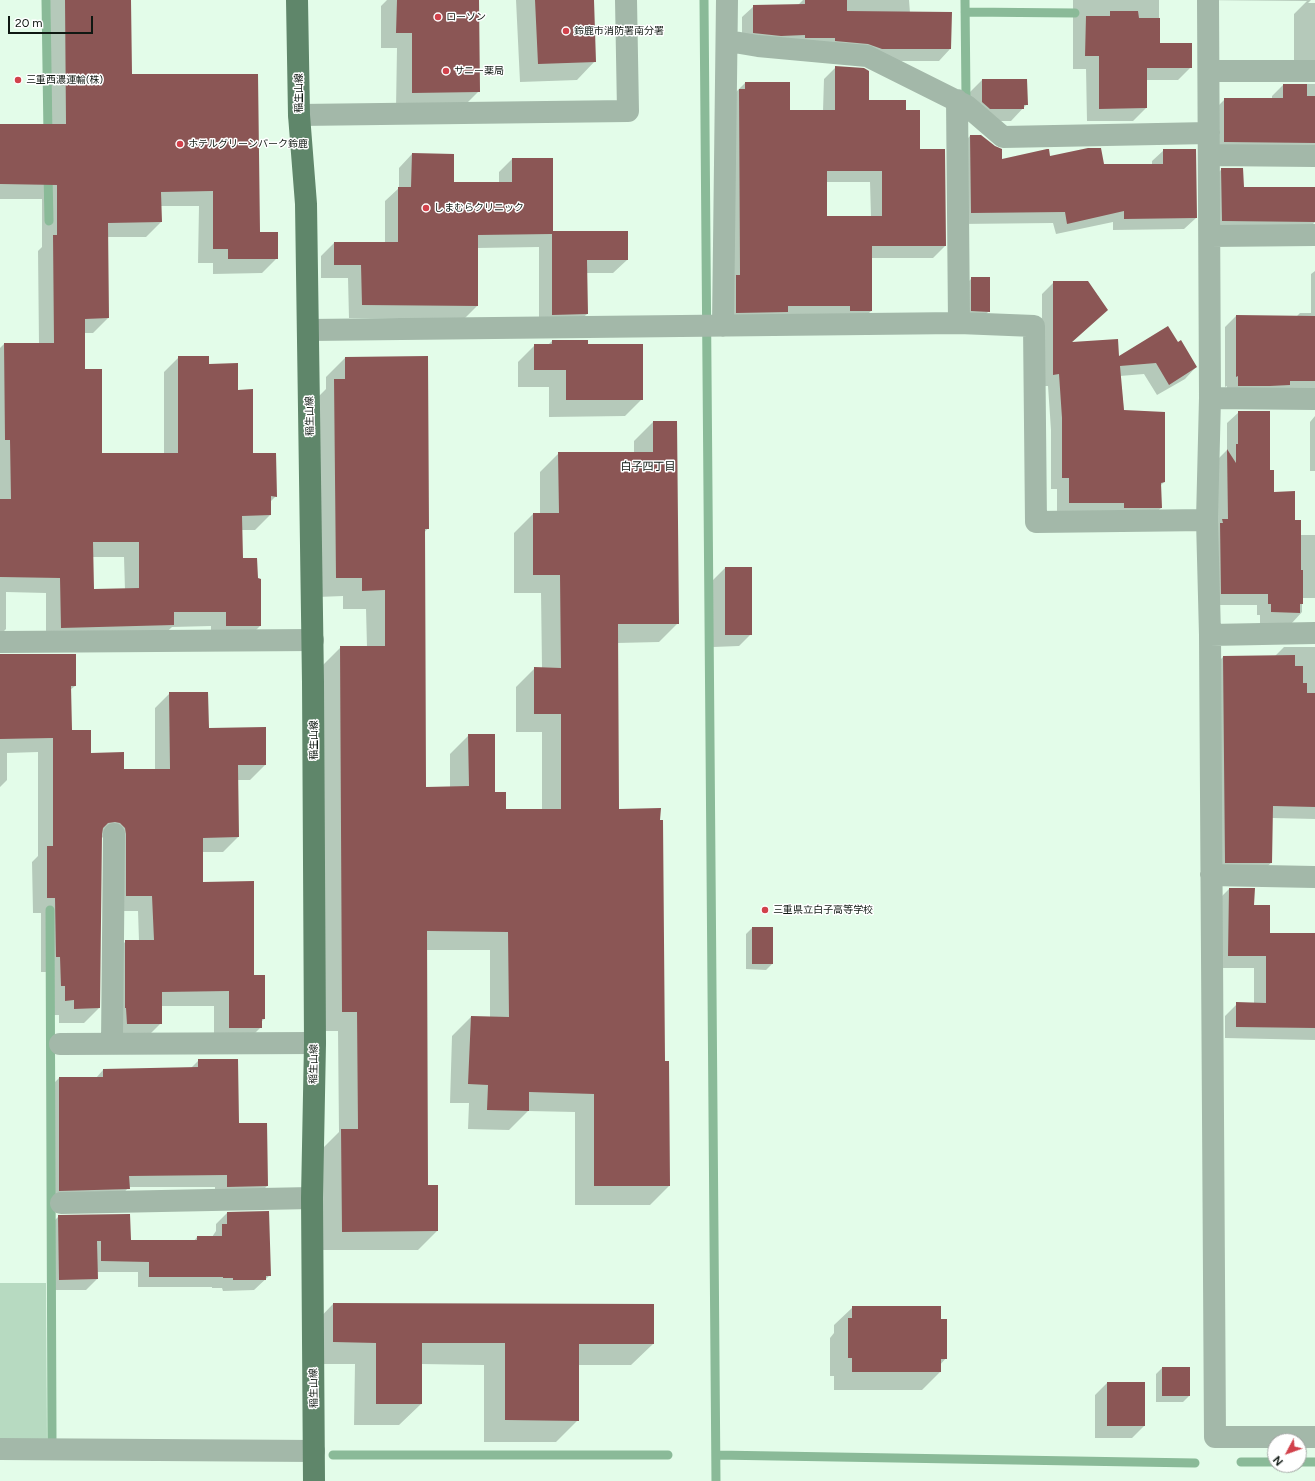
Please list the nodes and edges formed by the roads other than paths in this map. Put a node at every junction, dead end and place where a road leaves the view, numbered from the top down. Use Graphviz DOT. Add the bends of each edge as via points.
graph roads {
  1 [pos="297,0"];
  2 [pos="626,0"];
  3 [pos="727,0"];
  4 [pos="1208,0"];
  5 [pos="728,41"];
  6 [pos="1315,70"];
  7 [pos="1209,71"];
  8 [pos="957,100"];
  9 [pos="299,115"];
  10 [pos="1209,133"];
  11 [pos="1209,155"];
  12 [pos="1315,156"];
  13 [pos="1315,235"];
  14 [pos="1210,236"];
  15 [pos="959,323"];
  16 [pos="723,326"];
  17 [pos="309,330"];
  18 [pos="1210,398"];
  19 [pos="1315,399"];
  20 [pos="1208,520"];
  21 [pos="1315,633"];
  22 [pos="1210,635"];
  23 [pos="313,640"];
  24 [pos="0,642"];
  25 [pos="114,834"];
  26 [pos="1211,875"];
  27 [pos="1315,877"];
  28 [pos="112,1043"];
  29 [pos="315,1043"];
  30 [pos="60,1044"];
  31 [pos="312,1198"];
  32 [pos="61,1203"];
  33 [pos="1315,1437"];
  34 [pos="0,1449"];
  35 [pos="314,1451"];
  36 [pos="314,1481"];
  1 -- 9 [label="main road, 稲生山線"];
  2 -- 9 [label="street" via="628,111"];
  3 -- 5 [label="street"];
  4 -- 7 [label="street"];
  5 -- 8 [label="street" via="867,56"];
  5 -- 16 [label="street"];
  6 -- 7 [label="street"];
  7 -- 10 [label="street"];
  8 -- 10 [label="street" via="1003,136"];
  8 -- 15 [label="street"];
  9 -- 17 [label="main road, 稲生山線" via="306,204"];
  10 -- 11 [label="street"];
  11 -- 12 [label="street"];
  11 -- 14 [label="street"];
  13 -- 14 [label="street"];
  14 -- 18 [label="street"];
  15 -- 16 [label="street"];
  15 -- 20 [label="street" via="1034,326 1036,522"];
  16 -- 17 [label="street"];
  17 -- 23 [label="main road, 稲生山線"];
  18 -- 19 [label="street"];
  18 -- 20 [label="street"];
  20 -- 22 [label="street"];
  21 -- 22 [label="street"];
  22 -- 26 [label="street"];
  23 -- 24 [label="street"];
  23 -- 29 [label="main road, 稲生山線"];
  25 -- 28 [label="street"];
  26 -- 27 [label="street"];
  26 -- 33 [label="street" via="1215,1437"];
  28 -- 29 [label="street"];
  28 -- 30 [label="street"];
  29 -- 31 [label="main road, 稲生山線"];
  31 -- 32 [label="street"];
  31 -- 35 [label="main road, 稲生山線"];
  34 -- 35 [label="street"];
  35 -- 36 [label="main road, 稲生山線"];
}
